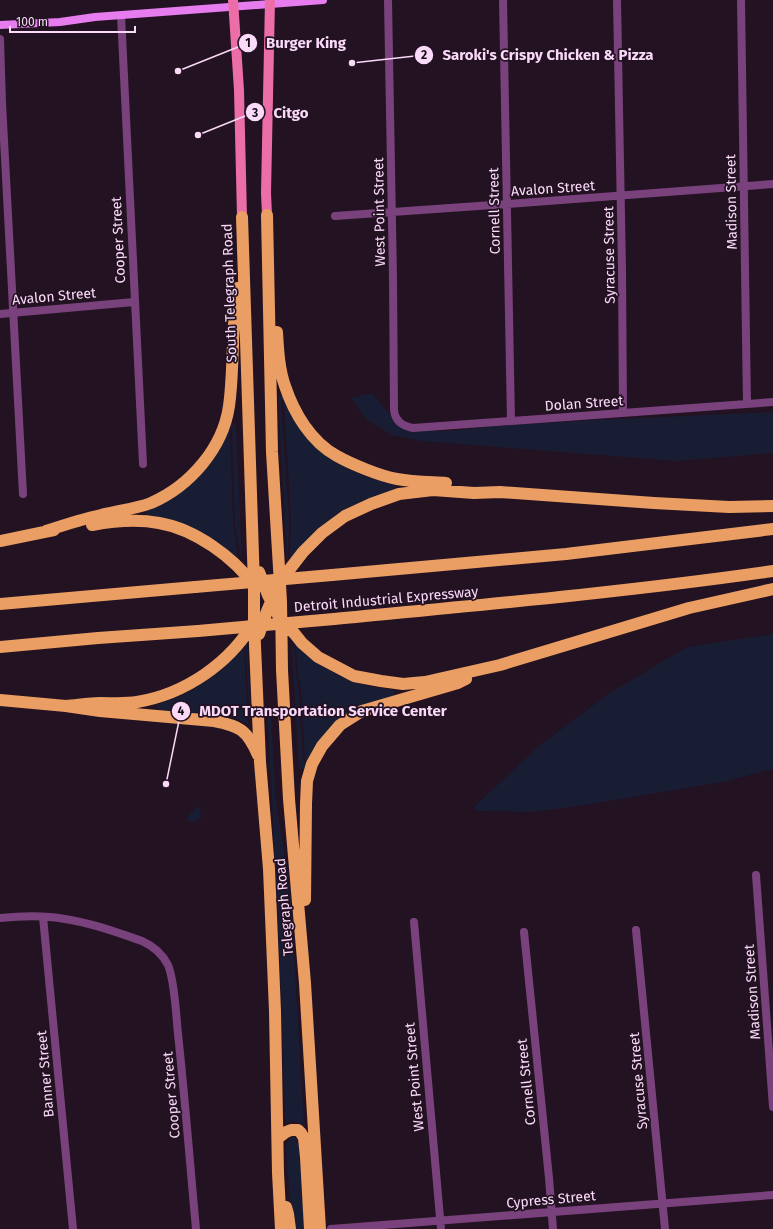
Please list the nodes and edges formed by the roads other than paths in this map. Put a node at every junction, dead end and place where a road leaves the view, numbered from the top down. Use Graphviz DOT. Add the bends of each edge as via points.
graph roads {
  1 [pos="323,0"];
  2 [pos="388,0"];
  3 [pos="503,0"];
  4 [pos="617,0"];
  5 [pos="740,0"];
  6 [pos="270,2"];
  7 [pos="233,3"];
  8 [pos="121,15"];
  9 [pos="0,25"];
  10 [pos="0,39"];
  11 [pos="773,184"];
  12 [pos="744,186"];
  13 [pos="621,196"];
  14 [pos="507,204"];
  15 [pos="392,212"];
  16 [pos="267,215"];
  17 [pos="335,216"];
  18 [pos="242,217"];
  19 [pos="267,230"];
  20 [pos="242,231"];
  21 [pos="134,302"];
  22 [pos="13,313"];
  23 [pos="0,314"];
  24 [pos="773,402"];
  25 [pos="747,404"];
  26 [pos="623,413"];
  27 [pos="510,421"];
  28 [pos="399,422"];
  29 [pos="143,464"];
  30 [pos="500,492"];
  31 [pos="23,494"];
  32 [pos="773,506"];
  33 [pos="773,529"];
  34 [pos="46,531"];
  35 [pos="0,541"];
  36 [pos="278,550"];
  37 [pos="252,552"];
  38 [pos="773,571"];
  39 [pos="279,583"];
  40 [pos="254,586"];
  41 [pos="773,589"];
  42 [pos="267,602"];
  43 [pos="0,604"];
  44 [pos="281,621"];
  45 [pos="254,622"];
  46 [pos="0,647"];
  47 [pos="282,655"];
  48 [pos="256,657"];
  49 [pos="500,665"];
  50 [pos="0,700"];
  51 [pos="66,706"];
  52 [pos="260,762"];
  53 [pos="756,875"];
  54 [pos="43,917"];
  55 [pos="0,918"];
  56 [pos="414,922"];
  57 [pos="636,930"];
  58 [pos="524,932"];
  59 [pos="305,983"];
  60 [pos="773,1107"];
  61 [pos="278,1138"];
  62 [pos="279,1189"];
  63 [pos="773,1195"];
  64 [pos="662,1203"];
  65 [pos="551,1213"];
  66 [pos="440,1225"];
  67 [pos="73,1229"];
  68 [pos="196,1229"];
  69 [pos="281,1229"];
  70 [pos="290,1229"];
  71 [pos="310,1229"];
  72 [pos="320,1229"];
  73 [pos="331,1229"];
  74 [pos="553,1229"];
  75 [pos="665,1229"];
  1 -- 6 [label="main road"];
  2 -- 15 [label="street, West Point Street"];
  3 -- 14 [label="street, Cornell Street"];
  4 -- 13 [label="street, Syracuse Street"];
  5 -- 12 [label="street, Madison Street"];
  6 -- 7 [label="main road"];
  6 -- 16 [label="main road"];
  7 -- 8 [label="main road" via="217,7"];
  7 -- 18 [label="main road, South Telegraph Road" via="239,90"];
  8 -- 9 [label="main road"];
  8 -- 21 [label="street, Cooper Street"];
  10 -- 22 [label="street"];
  11 -- 12 [label="street, Avalon Street"];
  12 -- 13 [label="street, Avalon Street"];
  12 -- 25 [label="street, Madison Street"];
  13 -- 14 [label="street, Avalon Street"];
  13 -- 26 [label="street, Syracuse Street"];
  14 -- 15 [label="street, Avalon Street"];
  14 -- 27 [label="street, Cornell Street"];
  15 -- 17 [label="street, Avalon Street"];
  15 -- 28 [label="street, West Point Street" via="394,410"];
  16 -- 19 [label="highway"];
  18 -- 20 [label="highway, South Telegraph Road"];
  19 -- 30 [label="highway" via="280,363 285,385 294,409 320,443 336,456 357,466 398,480 474,486"];
  19 -- 36 [label="highway" via="272,452"];
  20 -- 34 [label="highway" via="229,407 224,427 204,462 172,492 150,503"];
  20 -- 37 [label="highway, South Telegraph Road"];
  21 -- 22 [label="street, Avalon Street"];
  21 -- 29 [label="street, Cooper Street"];
  22 -- 23 [label="street, Avalon Street"];
  22 -- 31 [label="street"];
  24 -- 25 [label="street, Dolan Street"];
  25 -- 26 [label="street, Dolan Street"];
  26 -- 27 [label="street, Dolan Street"];
  27 -- 28 [label="street, Dolan Street" via="413,428 403,426"];
  30 -- 32 [label="highway" via="729,507"];
  30 -- 39 [label="highway" via="433,490 399,494 371,504 345,516 322,534 303,552"];
  33 -- 43 [label="highway, Detroit Industrial Expressway, bridge" via="566,554"];
  34 -- 35 [label="highway"];
  34 -- 40 [label="highway" via="136,520 160,523 182,529 216,548 240,569"];
  36 -- 39 [label="highway"];
  36 -- 42 [label="highway"];
  37 -- 40 [label="highway, South Telegraph Road"];
  37 -- 42 [label="highway"];
  38 -- 46 [label="highway, Detroit Industrial Expressway, bridge" via="579,596"];
  39 -- 42 [label="highway"];
  39 -- 44 [label="highway, Telegraph Road"];
  40 -- 42 [label="highway"];
  40 -- 45 [label="highway, Telegraph Road"];
  41 -- 49 [label="highway" via="689,608"];
  42 -- 44 [label="highway"];
  42 -- 45 [label="highway"];
  42 -- 47 [label="highway"];
  42 -- 48 [label="highway"];
  44 -- 47 [label="highway, Telegraph Road"];
  44 -- 49 [label="highway" via="318,657 354,676 403,684 425,682"];
  45 -- 48 [label="highway, Telegraph Road"];
  45 -- 51 [label="highway" via="228,655 200,679 174,691 136,702"];
  47 -- 59 [label="highway, Telegraph Road" via="289,799"];
  48 -- 52 [label="highway, Telegraph Road"];
  49 -- 59 [label="highway" via="458,683 362,711 340,725 322,746 312,764 307,782"];
  50 -- 51 [label="highway"];
  51 -- 52 [label="highway" via="232,724 252,742"];
  52 -- 61 [label="highway, Telegraph Road" via="269,869"];
  53 -- 60 [label="street, Madison Street"];
  54 -- 55 [label="street"];
  54 -- 67 [label="street, Banner Street"];
  54 -- 68 [label="street, Cooper Street" via="64,918 142,940 158,951 165,960 172,979"];
  56 -- 66 [label="street, West Point Street"];
  57 -- 64 [label="street, Syracuse Street"];
  58 -- 65 [label="street, Cornell Street"];
  59 -- 72 [label="highway, Telegraph Road"];
  61 -- 62 [label="highway, Telegraph Road"];
  61 -- 71 [label="highway" via="291,1130 298,1130 304,1138"];
  62 -- 69 [label="highway, Telegraph Road"];
  62 -- 70 [label="highway" via="288,1214"];
  63 -- 64 [label="street, Cypress Street"];
  64 -- 65 [label="street, Cypress Street"];
  64 -- 75 [label="street, Syracuse Street"];
  65 -- 66 [label="street, Cypress Street"];
  65 -- 74 [label="street, Cornell Street"];
  66 -- 73 [label="street, Cypress Street"];
}
